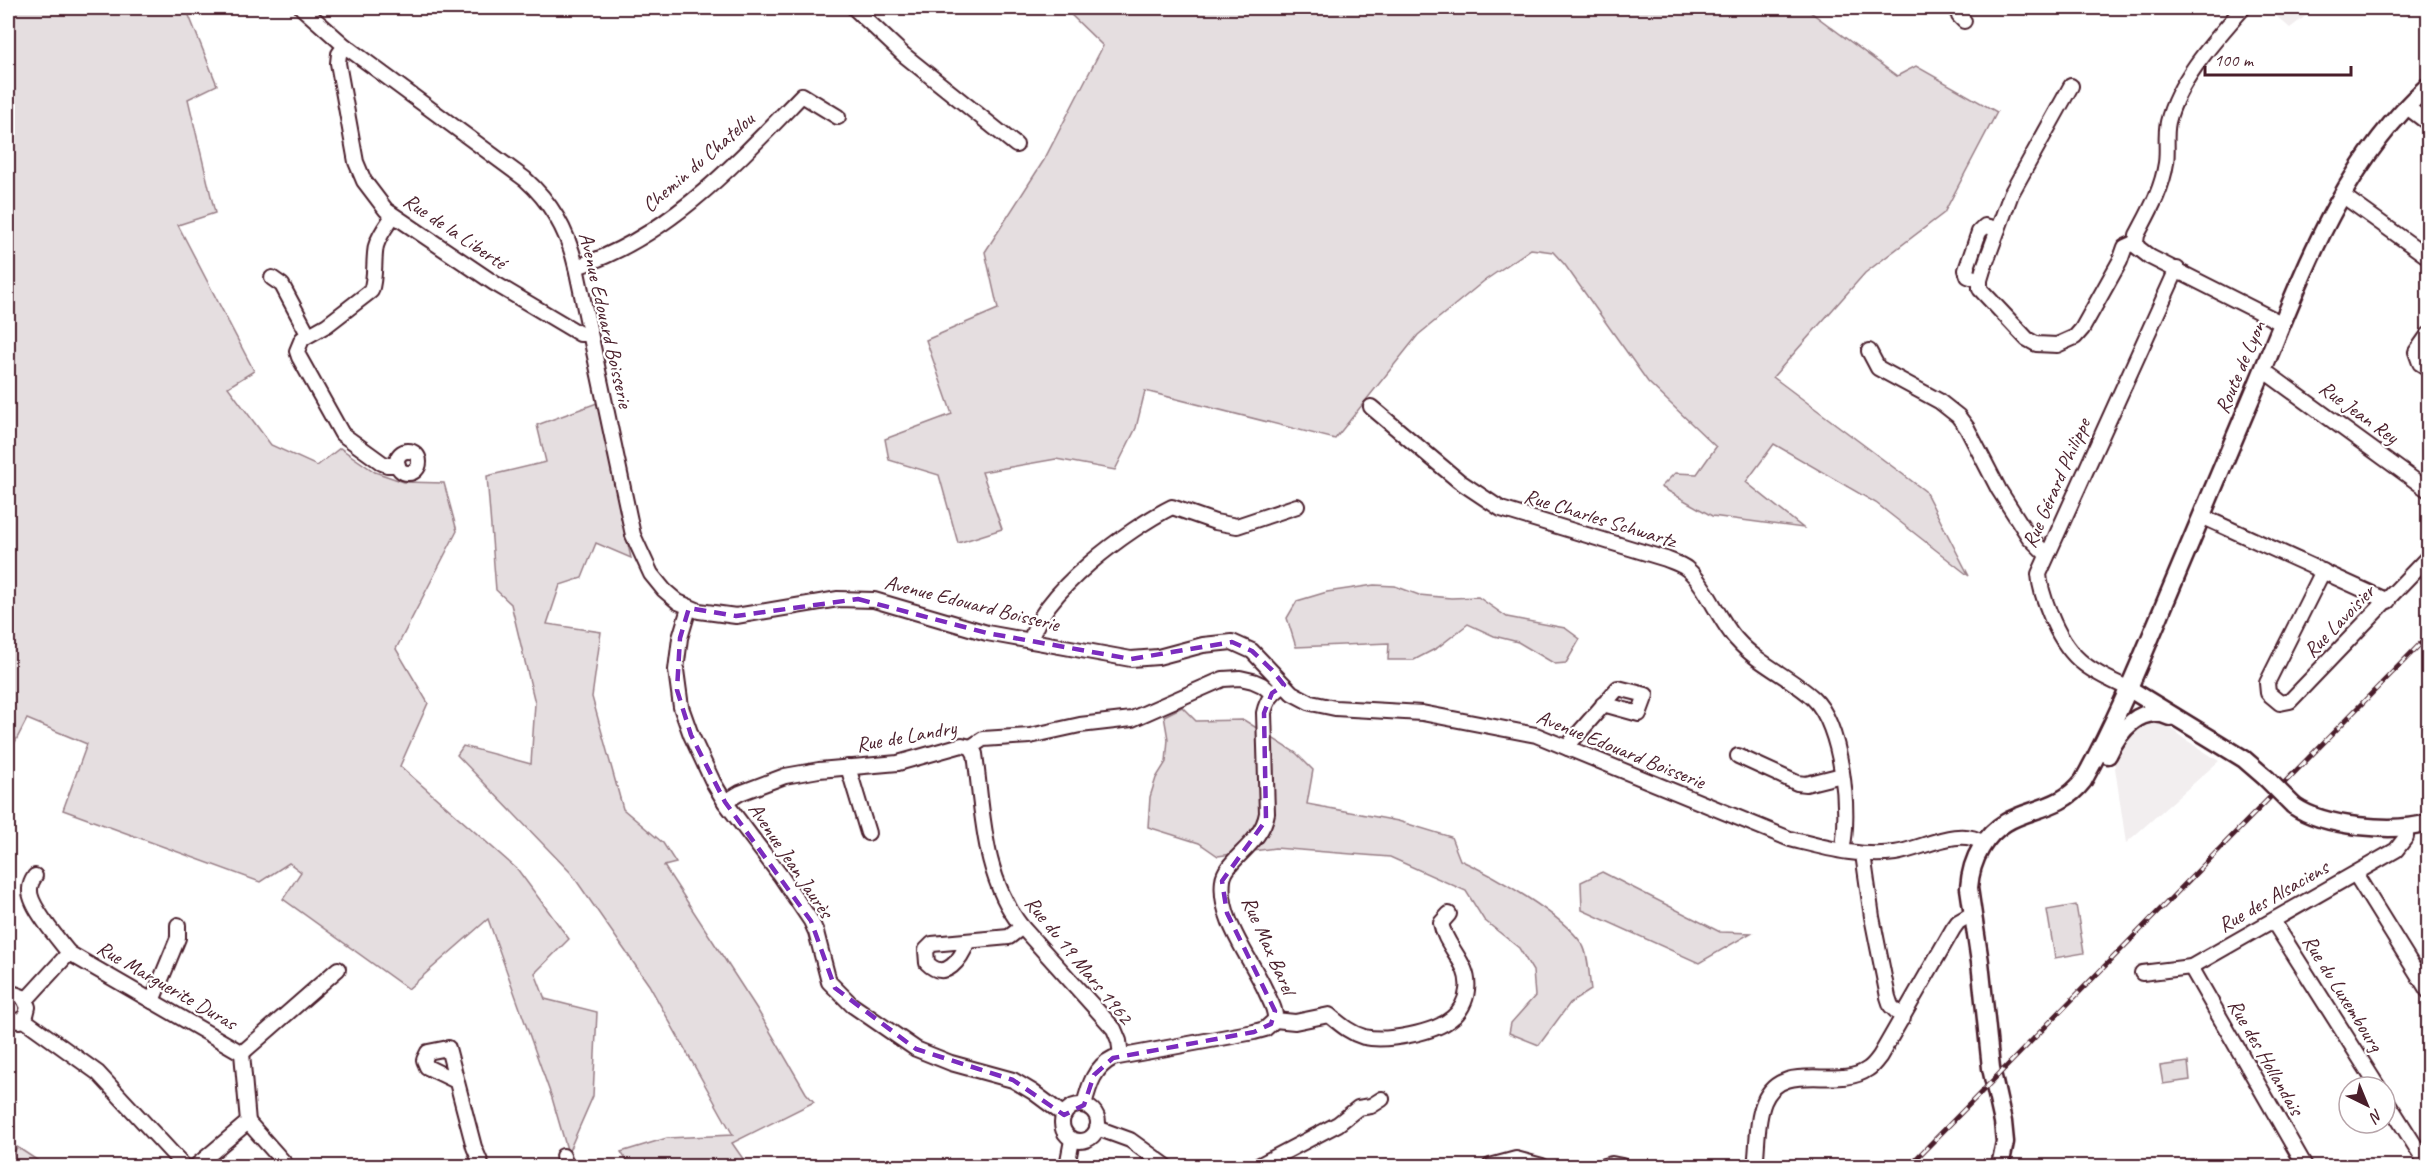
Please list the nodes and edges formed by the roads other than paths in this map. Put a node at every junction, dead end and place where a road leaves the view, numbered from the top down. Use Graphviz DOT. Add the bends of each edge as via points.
graph roads {
  1 [pos="302,8"];
  2 [pos="854,8"];
  3 [pos="1958,8"];
  4 [pos="2243,8"];
  5 [pos="1964,21"];
  6 [pos="345,46"];
  7 [pos="2071,86"];
  8 [pos="2428,86"];
  9 [pos="2407,107"];
  10 [pos="838,117"];
  11 [pos="2428,123"];
  12 [pos="1016,145"];
  13 [pos="2342,195"];
  14 [pos="393,216"];
  15 [pos="2136,242"];
  16 [pos="2428,257"];
  17 [pos="576,267"];
  18 [pos="2176,269"];
  19 [pos="272,278"];
  20 [pos="2283,324"];
  21 [pos="308,334"];
  22 [pos="590,334"];
  23 [pos="2428,335"];
  24 [pos="1869,351"];
  25 [pos="2428,369"];
  26 [pos="2263,370"];
  27 [pos="1371,407"];
  28 [pos="398,465"];
  29 [pos="2428,490"];
  30 [pos="1297,506"];
  31 [pos="2201,516"];
  32 [pos="2046,554"];
  33 [pos="2428,557"];
  34 [pos="2322,571"];
  35 [pos="2388,600"];
  36 [pos="689,608"];
  37 [pos="1031,641"];
  38 [pos="1284,685"];
  39 [pos="2128,688"];
  40 [pos="1272,693"];
  41 [pos="1603,704"];
  42 [pos="2148,713"];
  43 [pos="2189,726"];
  44 [pos="971,747"];
  45 [pos="1568,748"];
  46 [pos="1738,756"];
  47 [pos="848,767"];
  48 [pos="2087,774"];
  49 [pos="1842,775"];
  50 [pos="725,802"];
  51 [pos="2428,823"];
  52 [pos="2406,828"];
  53 [pos="868,833"];
  54 [pos="1983,843"];
  55 [pos="1842,850"];
  56 [pos="1863,854"];
  57 [pos="2356,875"];
  58 [pos="34,876"];
  59 [pos="1449,914"];
  60 [pos="1972,914"];
  61 [pos="2273,921"];
  62 [pos="178,925"];
  63 [pos="1022,927"];
  64 [pos="1976,934"];
  65 [pos="968,941"];
  66 [pos="1942,948"];
  67 [pos="69,953"];
  68 [pos="2191,967"];
  69 [pos="338,969"];
  70 [pos="2142,973"];
  71 [pos="2428,991"];
  72 [pos="8,996"];
  73 [pos="26,1000"];
  74 [pos="152,1001"];
  75 [pos="1904,1017"];
  76 [pos="23,1018"];
  77 [pos="1116,1018"];
  78 [pos="8,1020"];
  79 [pos="1275,1020"];
  80 [pos="1119,1041"];
  81 [pos="242,1053"];
  82 [pos="1121,1055"];
  83 [pos="2370,1075"];
  84 [pos="456,1082"];
  85 [pos="1383,1099"];
  86 [pos="1084,1105"];
  87 [pos="1064,1114"];
  88 [pos="2397,1117"];
  89 [pos="248,1122"];
  90 [pos="1097,1128"];
  91 [pos="1072,1140"];
  92 [pos="184,1167"];
  93 [pos="196,1167"];
  94 [pos="287,1167"];
  95 [pos="482,1167"];
  96 [pos="1067,1167"];
  97 [pos="1166,1167"];
  98 [pos="1258,1167"];
  99 [pos="1490,1167"];
  100 [pos="1542,1167"];
  101 [pos="1604,1167"];
  102 [pos="1622,1167"];
  103 [pos="1755,1167"];
  104 [pos="2000,1167"];
  105 [pos="2305,1167"];
  106 [pos="2428,1167"];
  1 -- 6 [label="street, Avenue Edouard Boisserie"];
  2 -- 12 [label="street" via="904,55"];
  3 -- 5 [label="street"];
  4 -- 15 [label="street" via="2209,48 2180,94 2168,123 2166,162 2159,191"];
  6 -- 14 [label="street, Rue de la Liberté" via="338,63 356,162 364,182"];
  6 -- 17 [label="street, Avenue Edouard Boisserie" via="532,186 562,226"];
  7 -- 15 [label="street" via="2011,194 1998,229 1985,226 1979,232 1965,270 1968,276 1980,280 1984,295 2027,339 2044,346 2057,345 2082,329 2125,247"];
  8 -- 9 [label="main road, Route de Lyon"];
  9 -- 11 [label="street"];
  9 -- 13 [label="main road, Route de Lyon" via="2376,143"];
  10 -- 17 [label="street, Chemin du Chatelou" via="802,95 685,207 619,250"];
  13 -- 16 [label="street"];
  13 -- 20 [label="main road, Route de Lyon"];
  14 -- 21 [label="street" via="378,239 371,291 327,325"];
  14 -- 22 [label="street, Rue de la Liberté" via="527,303 580,334"];
  15 -- 18 [label="street" via="2140,250"];
  17 -- 22 [label="street, Avenue Edouard Boisserie"];
  18 -- 20 [label="street"];
  18 -- 32 [label="street, Rue Gérard Philippe"];
  19 -- 21 [label="street" via="282,285"];
  20 -- 26 [label="main road, Route de Lyon"];
  21 -- 28 [label="street" via="299,345 299,357 342,434 387,465"];
  22 -- 36 [label="street, Avenue Edouard Boisserie" via="633,535 651,574 664,590"];
  23 -- 25 [label="street" via="2416,352 2420,363"];
  24 -- 32 [label="street" via="1878,368 1939,401 1958,416 1999,490 2029,537"];
  26 -- 29 [label="street, Rue Jean Rey"];
  26 -- 31 [label="main road, Route de Lyon"];
  27 -- 49 [label="street, Rue Charles Schwartz" via="1459,481 1501,509 1685,568 1742,647 1811,696 1827,713"];
  30 -- 37 [label="street" via="1237,526 1172,507 1154,516 1115,543 1059,595 1039,621"];
  31 -- 34 [label="street" via="2308,557"];
  31 -- 39 [label="main road, Route de Lyon"];
  32 -- 39 [label="street, Rue Gérard Philippe" via="2039,574 2042,593 2064,644 2081,663"];
  33 -- 35 [label="street, Rue Lavoisier"];
  34 -- 35 [label="street"];
  34 -- 35 [label="street, Rue Lavoisier" via="2267,683 2268,693 2284,704"];
  36 -- 37 [label="street, Avenue Edouard Boisserie" via="736,616 838,600 874,600 987,633"];
  36 -- 50 [label="street, Avenue Jean Jaurès" via="680,638 677,690 691,735"];
  37 -- 38 [label="street, Avenue Edouard Boisserie" via="1131,659 1232,642 1252,651"];
  38 -- 40 [label="street"];
  38 -- 45 [label="street, Avenue Edouard Boisserie" via="1302,699 1321,706 1422,714 1536,735"];
  39 -- 42 [label="main road" via="2131,702"];
  39 -- 43 [label="main road"];
  39 -- 48 [label="main road, Route de Lyon"];
  40 -- 44 [label="street" via="1253,681 1223,679 1132,719 1030,736 983,739"];
  40 -- 79 [label="street, Rue Max Barel" via="1264,713 1266,820 1258,836 1226,871 1222,888 1233,929 1260,977"];
  41 -- 45 [label="street"];
  42 -- 43 [label="main road" via="2165,715"];
  42 -- 48 [label="main road" via="2129,724 2106,758"];
  43 -- 52 [label="main road, bridge" via="2244,759 2294,806 2326,820"];
  44 -- 47 [label="street, Rue de Landry" via="962,745 898,763"];
  44 -- 63 [label="street, Rue du 19 Mars 1962" via="991,864 1006,905"];
  45 -- 55 [label="street, Avenue Edouard Boisserie" via="1790,839"];
  46 -- 49 [label="street" via="1797,783"];
  47 -- 50 [label="street, Rue de Landry" via="785,776"];
  47 -- 53 [label="street, Rue de Landry"];
  48 -- 54 [label="main road" via="2070,795 2005,821"];
  49 -- 55 [label="street, Rue Charles Schwartz" via="1847,809"];
  50 -- 87 [label="street, Avenue Jean Jaurès" via="811,921 829,982 842,997 916,1049 1013,1080"];
  51 -- 52 [label="main road"];
  52 -- 57 [label="street, Rue des Alsaciens" via="2406,837 2396,850"];
  54 -- 56 [label="street, Avenue Edouard Boisserie" via="1966,835 1894,854"];
  54 -- 60 [label="main road" via="1970,877"];
  55 -- 56 [label="street, Avenue Edouard Boisserie"];
  56 -- 75 [label="street" via="1887,997"];
  57 -- 61 [label="street, Rue des Alsaciens"];
  57 -- 71 [label="street"];
  58 -- 67 [label="street" via="29,890 36,907"];
  59 -- 79 [label="street" via="1442,929 1460,958 1468,988 1460,1010 1449,1021 1426,1031 1366,1037 1353,1033 1329,1015 1295,1022"];
  60 -- 64 [label="main road"];
  60 -- 66 [label="street" via="1959,922"];
  61 -- 68 [label="street, Rue des Alsaciens"];
  61 -- 83 [label="street, Rue du Luxembourg"];
  62 -- 74 [label="street" via="178,938"];
  63 -- 65 [label="street" via="1009,937"];
  63 -- 80 [label="street, Rue du 19 Mars 1962" via="1114,1029"];
  64 -- 66 [label="street" via="1957,937"];
  64 -- 104 [label="main road" via="1991,1068 2004,1132"];
  66 -- 75 [label="street"];
  67 -- 73 [label="street, Rue Marguerite Duras"];
  67 -- 74 [label="street, Rue Marguerite Duras"];
  68 -- 70 [label="street, Rue des Alsaciens"];
  68 -- 105 [label="street, Rue des Hollandais"];
  69 -- 81 [label="street"];
  72 -- 73 [label="street" via="19,994"];
  73 -- 76 [label="street" via="28,1008"];
  74 -- 81 [label="street, Rue Marguerite Duras"];
  75 -- 103 [label="street" via="1881,1056 1867,1070 1847,1077 1796,1077 1773,1089 1761,1112"];
  76 -- 78 [label="street" via="16,1022"];
  76 -- 92 [label="street" via="98,1073"];
  77 -- 80 [label="street"];
  79 -- 82 [label="street, Rue Max Barel" via="1254,1032"];
  80 -- 82 [label="street, Rue du 19 Mars 1962"];
  81 -- 89 [label="street, Rue Marguerite Duras"];
  82 -- 86 [label="street, Rue Max Barel" via="1099,1068"];
  84 -- 95 [label="street"];
  85 -- 98 [label="street" via="1358,1108 1338,1124"];
  86 -- 87 [label="street" via="1074,1106"];
  86 -- 90 [label="street" via="1096,1114"];
  87 -- 91 [label="street" via="1064,1131"];
  88 -- 106 [label="street"];
  89 -- 93 [label="street"];
  89 -- 94 [label="street"];
  90 -- 91 [label="street" via="1084,1141"];
  90 -- 97 [label="street" via="1130,1140"];
  91 -- 96 [label="street"];
  99 -- 100 [label="street" via="1516,1159"];
  101 -- 102 [label="street"];
}
